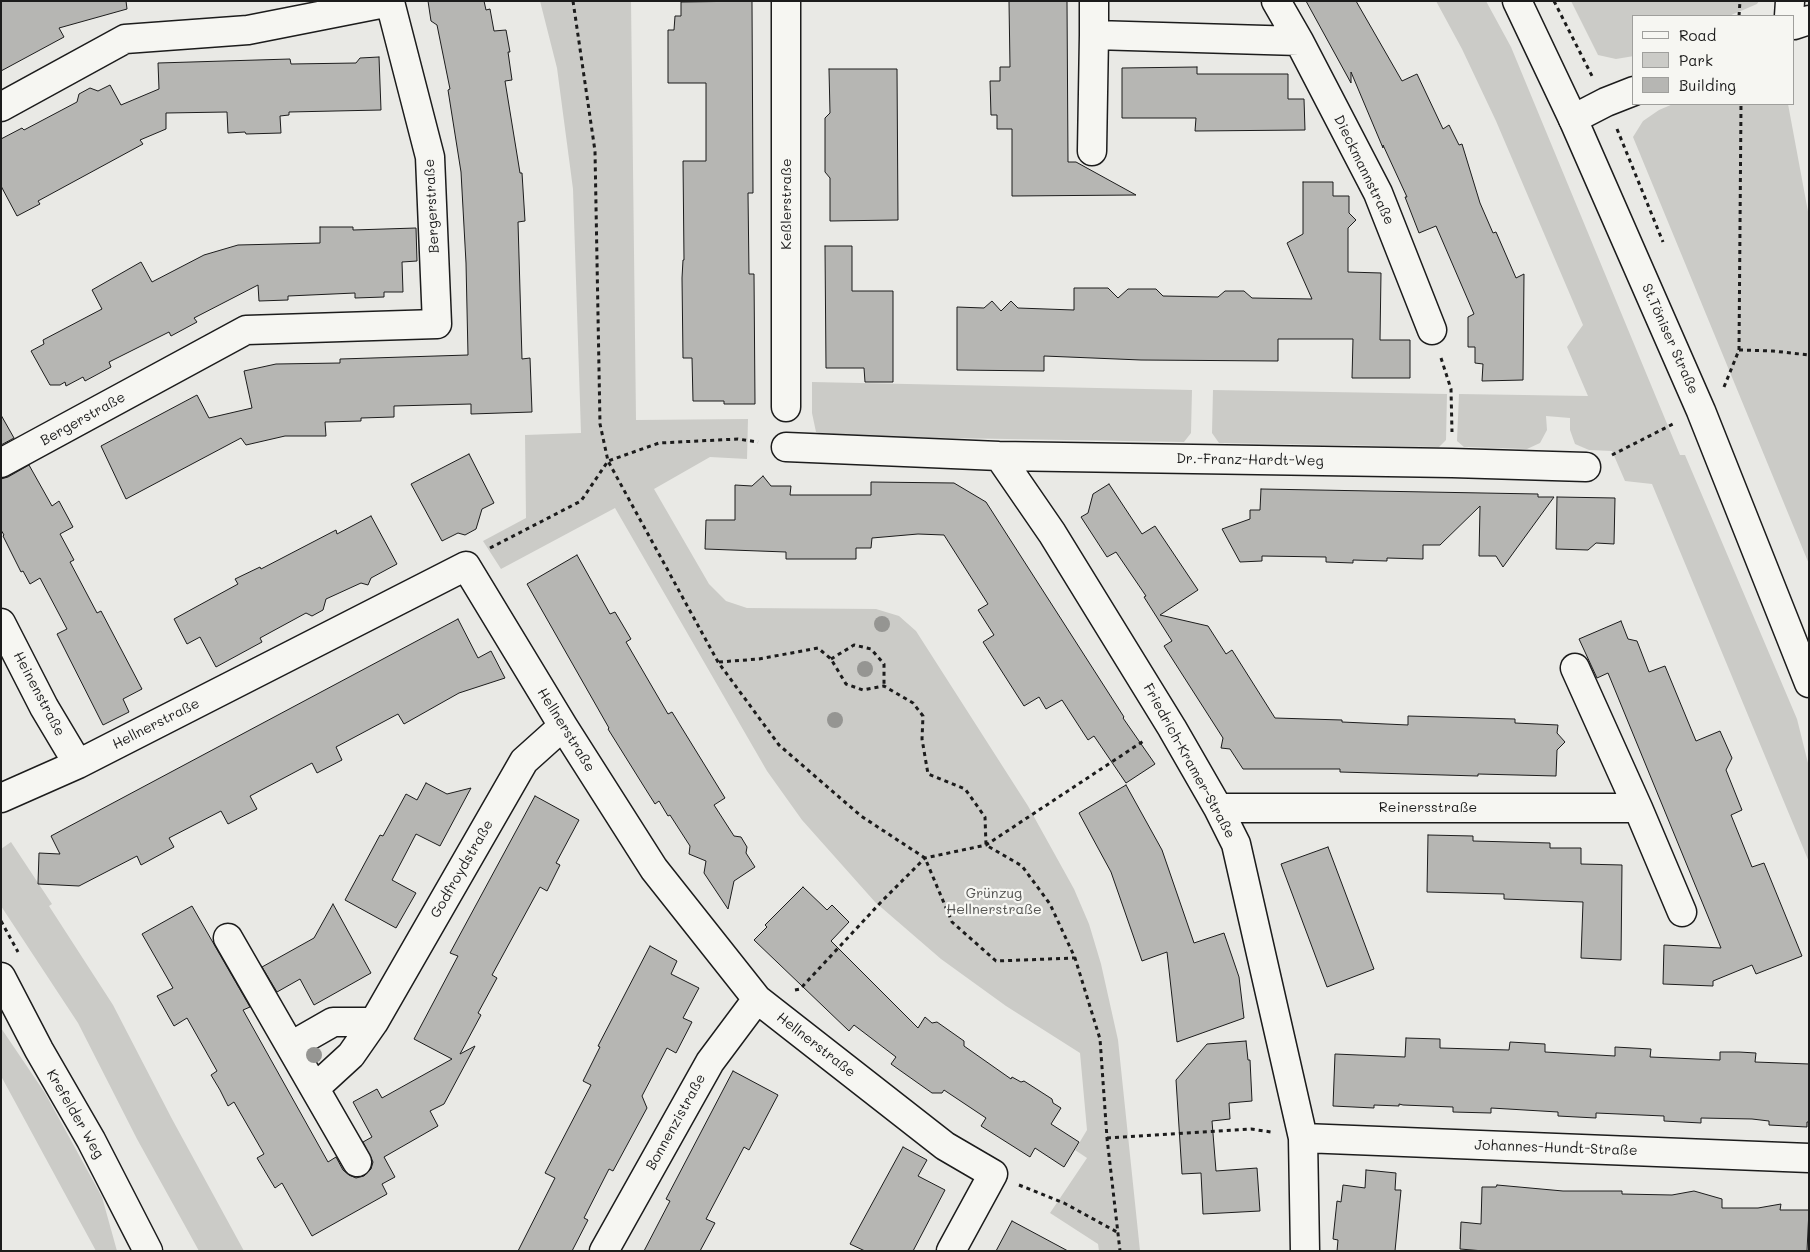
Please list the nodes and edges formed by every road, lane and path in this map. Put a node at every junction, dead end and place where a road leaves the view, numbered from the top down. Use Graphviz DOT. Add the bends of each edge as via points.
graph roads {
  1 [pos="573,1"];
  2 [pos="786,1"];
  3 [pos="1094,1"];
  4 [pos="1276,1"];
  5 [pos="1517,1"];
  6 [pos="1740,1"];
  7 [pos="1790,1"];
  8 [pos="1739,15"];
  9 [pos="1789,15"];
  10 [pos="1809,20"];
  11 [pos="1795,26"];
  12 [pos="1094,35"];
  13 [pos="1299,41"];
  14 [pos="1632,92"];
  15 [pos="1741,105"];
  16 [pos="1,108"];
  17 [pos="1573,119"];
  18 [pos="1092,152"];
  19 [pos="1432,330"];
  20 [pos="1739,350"];
  21 [pos="1809,355"];
  22 [pos="786,408"];
  23 [pos="1701,411"];
  24 [pos="786,447"];
  25 [pos="999,456"];
  26 [pos="608,461"];
  27 [pos="1,463"];
  28 [pos="1452,463"];
  29 [pos="1586,467"];
  30 [pos="466,566"];
  31 [pos="1,623"];
  32 [pos="831,659"];
  33 [pos="718,662"];
  34 [pos="1575,668"];
  35 [pos="1809,683"];
  36 [pos="884,686"];
  37 [pos="563,726"];
  38 [pos="1172,728"];
  39 [pos="78,764"];
  40 [pos="1,798"];
  41 [pos="1218,808"];
  42 [pos="1638,808"];
  43 [pos="986,845"];
  44 [pos="925,858"];
  45 [pos="1682,912"];
  46 [pos="228,938"];
  47 [pos="1074,958"];
  48 [pos="1,977"];
  49 [pos="757,1000"];
  50 [pos="374,1022"];
  51 [pos="291,1046"];
  52 [pos="315,1088"];
  53 [pos="1107,1138"];
  54 [pos="1303,1138"];
  55 [pos="1809,1158"];
  56 [pos="357,1162"];
  57 [pos="993,1174"];
  58 [pos="1118,1232"];
  59 [pos="148,1251"];
  60 [pos="604,1251"];
  61 [pos="951,1251"];
  62 [pos="1120,1251"];
  63 [pos="1304,1251"];
  1 -- 26 [label="path" via="595,151 600,424"];
  2 -- 22 [label="street, Keßlerstraße"];
  3 -- 12 [label="street"];
  4 -- 13 [label="street, Dieckmannstraße"];
  5 -- 17 [label="street, St.Töniser Straße"];
  6 -- 8 [label="path"];
  7 -- 9 [label="street"];
  10 -- 11 [label="street"];
  12 -- 13 [label="street"];
  12 -- 18 [label="street"];
  13 -- 19 [label="street, Dieckmannstraße" via="1378,193"];
  14 -- 17 [label="street"];
  15 -- 20 [label="path"];
  16 -- 27 [label="street, Bergerstraße" via="124,39 248,30 390,2 430,157 437,324 246,330"];
  17 -- 23 [label="street, St.Töniser Straße"];
  19 -- 28 [label="path" via="1451,389"];
  20 -- 21 [label="path"];
  20 -- 23 [label="path" via="1723,390"];
  23 -- 29 [label="path"];
  23 -- 35 [label="street, St.Töniser Straße"];
  24 -- 25 [label="street, Dr.-Franz-Hardt-Weg"];
  24 -- 26 [label="path" via="738,439 659,444"];
  25 -- 28 [label="street, Dr.-Franz-Hardt-Weg"];
  25 -- 38 [label="street, Friedrich-Kramer-Straße" via="1052,533"];
  26 -- 30 [label="path" via="581,501 495,544"];
  26 -- 33 [label="path"];
  28 -- 29 [label="street, Dr.-Franz-Hardt-Weg"];
  30 -- 37 [label="street, Hellnerstraße"];
  30 -- 39 [label="street, Hellnerstraße"];
  31 -- 39 [label="street, Heinenstraße" via="44,707"];
  32 -- 33 [label="path" via="818,648 759,659"];
  32 -- 36 [label="path" via="846,684 863,690"];
  32 -- 36 [label="path" via="854,645 871,649 884,664"];
  33 -- 44 [label="path" via="778,745 861,816"];
  34 -- 42 [label="street"];
  36 -- 43 [label="path" via="913,703 923,716 922,739 928,774 965,789 985,816"];
  37 -- 49 [label="street, Hellnerstraße" via="654,869"];
  37 -- 50 [label="street, Godfroydstraße" via="524,761"];
  38 -- 41 [label="street, Friedrich-Kramer-Straße"];
  38 -- 43 [label="path" via="1140,742"];
  39 -- 40 [label="street, Hellnerstraße"];
  41 -- 42 [label="street, Reinersstraße"];
  41 -- 54 [label="street, Friedrich-Kramer-Straße" via="1236,844"];
  42 -- 45 [label="street"];
  43 -- 44 [label="path"];
  43 -- 47 [label="path" via="1022,866 1050,904"];
  44 -- 47 [label="path" via="952,922 996,962"];
  44 -- 49 [label="path" via="800,989"];
  46 -- 51 [label="street"];
  47 -- 53 [label="path" via="1100,1039"];
  48 -- 59 [label="street, Krefelder Weg"];
  49 -- 57 [label="street, Hellnerstraße" via="945,1146"];
  49 -- 60 [label="street, Bonnenzistraße" via="710,1062"];
  50 -- 51 [label="street" via="333,1022"];
  50 -- 52 [label="street, Godfroydstraße" via="350,1055"];
  51 -- 52 [label="street"];
  52 -- 56 [label="street"];
  53 -- 54 [label="path" via="1251,1129"];
  53 -- 58 [label="path"];
  54 -- 55 [label="street, Johannes-Hundt-Straße"];
  54 -- 63 [label="street, Friedrich-Kramer-Straße"];
  57 -- 58 [label="path" via="1064,1203"];
  57 -- 61 [label="street"];
  58 -- 62 [label="path"];
}
